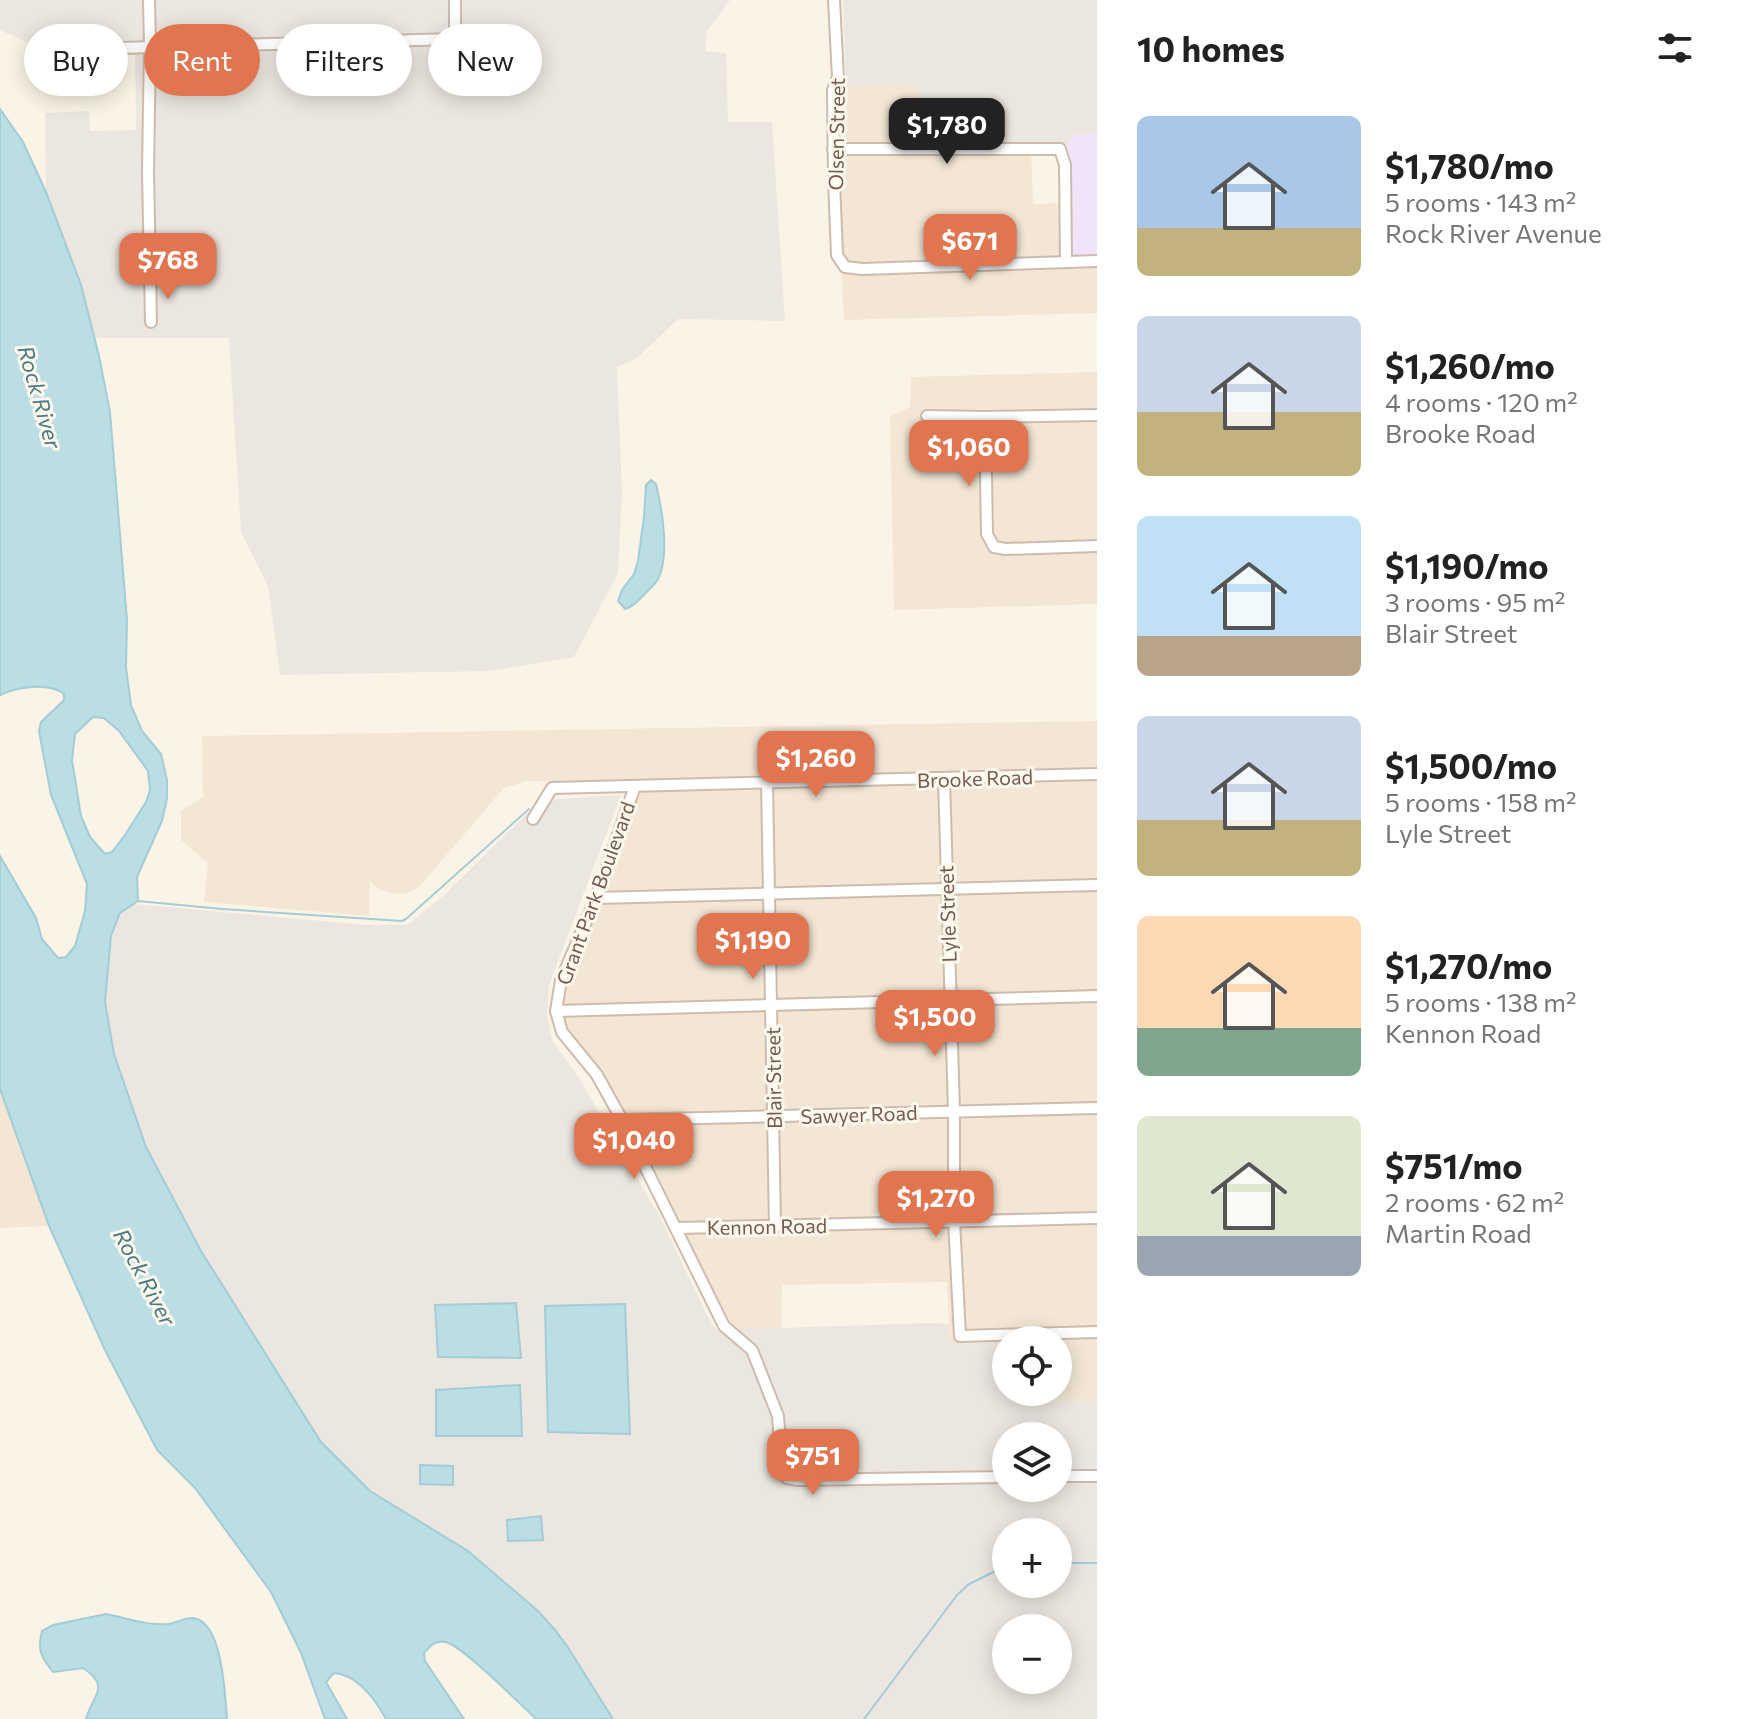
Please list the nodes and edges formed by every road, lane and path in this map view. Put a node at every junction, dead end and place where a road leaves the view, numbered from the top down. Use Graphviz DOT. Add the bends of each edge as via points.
graph roads {
  1 [pos="149,0"];
  2 [pos="455,0"];
  3 [pos="834,0"];
  4 [pos="150,24"];
  5 [pos="260,43"];
  6 [pos="149,96"];
  7 [pos="833,149"];
  8 [pos="1097,261"];
  9 [pos="1066,262"];
  10 [pos="151,322"];
  11 [pos="1097,415"];
  12 [pos="927,416"];
  13 [pos="985,417"];
  14 [pos="1097,546"];
  15 [pos="770,738"];
  16 [pos="1097,774"];
  17 [pos="944,779"];
  18 [pos="767,783"];
  19 [pos="635,786"];
  20 [pos="533,819"];
  21 [pos="1097,885"];
  22 [pos="947,888"];
  23 [pos="768,893"];
  24 [pos="596,898"];
  25 [pos="1097,996"];
  26 [pos="950,1000"];
  27 [pos="771,1005"];
  28 [pos="556,1011"];
  29 [pos="1097,1108"];
  30 [pos="954,1111"];
  31 [pos="774,1116"];
  32 [pos="622,1120"];
  33 [pos="1097,1218"];
  34 [pos="954,1221"];
  35 [pos="775,1226"];
  36 [pos="676,1228"];
  37 [pos="1097,1332"];
  38 [pos="1072,1476"];
  39 [pos="1097,1476"];
  40 [pos="992,1477"];
  1 -- 4 [label="street"];
  2 -- 5 [label="street" via="455,39"];
  3 -- 7 [label="street, Olsen Street" via="838,78 833,90"];
  6 -- 10 [label="street"];
  7 -- 9 [label="street" via="1060,149 1065,165"];
  7 -- 9 [label="street, Olsen Street" via="837,255 845,267"];
  8 -- 9 [label="street"];
  11 -- 13 [label="street"];
  12 -- 13 [label="street"];
  13 -- 14 [label="street" via="987,534 994,547"];
  15 -- 18 [label="street, Blair Street"];
  16 -- 17 [label="street, Brooke Road"];
  17 -- 18 [label="street, Brooke Road"];
  17 -- 22 [label="street, Lyle Street"];
  18 -- 19 [label="street, Brooke Road"];
  18 -- 23 [label="street, Blair Street"];
  19 -- 20 [label="street, Brooke Road" via="552,788"];
  19 -- 24 [label="street, Grant Park Boulevard"];
  21 -- 22 [label="street"];
  22 -- 23 [label="street"];
  22 -- 26 [label="street, Lyle Street"];
  23 -- 24 [label="street"];
  23 -- 27 [label="street, Blair Street"];
  24 -- 28 [label="street, Grant Park Boulevard" via="561,980"];
  25 -- 26 [label="street"];
  26 -- 27 [label="street"];
  26 -- 30 [label="street, Lyle Street"];
  27 -- 28 [label="street"];
  27 -- 31 [label="street, Blair Street"];
  28 -- 32 [label="street, Grant Park Boulevard" via="562,1032 597,1075"];
  29 -- 30 [label="street, Sawyer Road"];
  30 -- 31 [label="street, Sawyer Road"];
  30 -- 34 [label="street, Lyle Street"];
  31 -- 32 [label="street, Sawyer Road"];
  31 -- 35 [label="street, Blair Street"];
  32 -- 36 [label="street, Grant Park Boulevard"];
  33 -- 34 [label="street, Kennon Road"];
  34 -- 35 [label="street, Kennon Road"];
  34 -- 37 [label="street, Lyle Street" via="960,1336"];
  35 -- 36 [label="street, Kennon Road"];
  36 -- 40 [label="street, Grant Park Boulevard" via="724,1326 752,1350 778,1416 787,1478"];
  38 -- 39 [label="street"];
}
